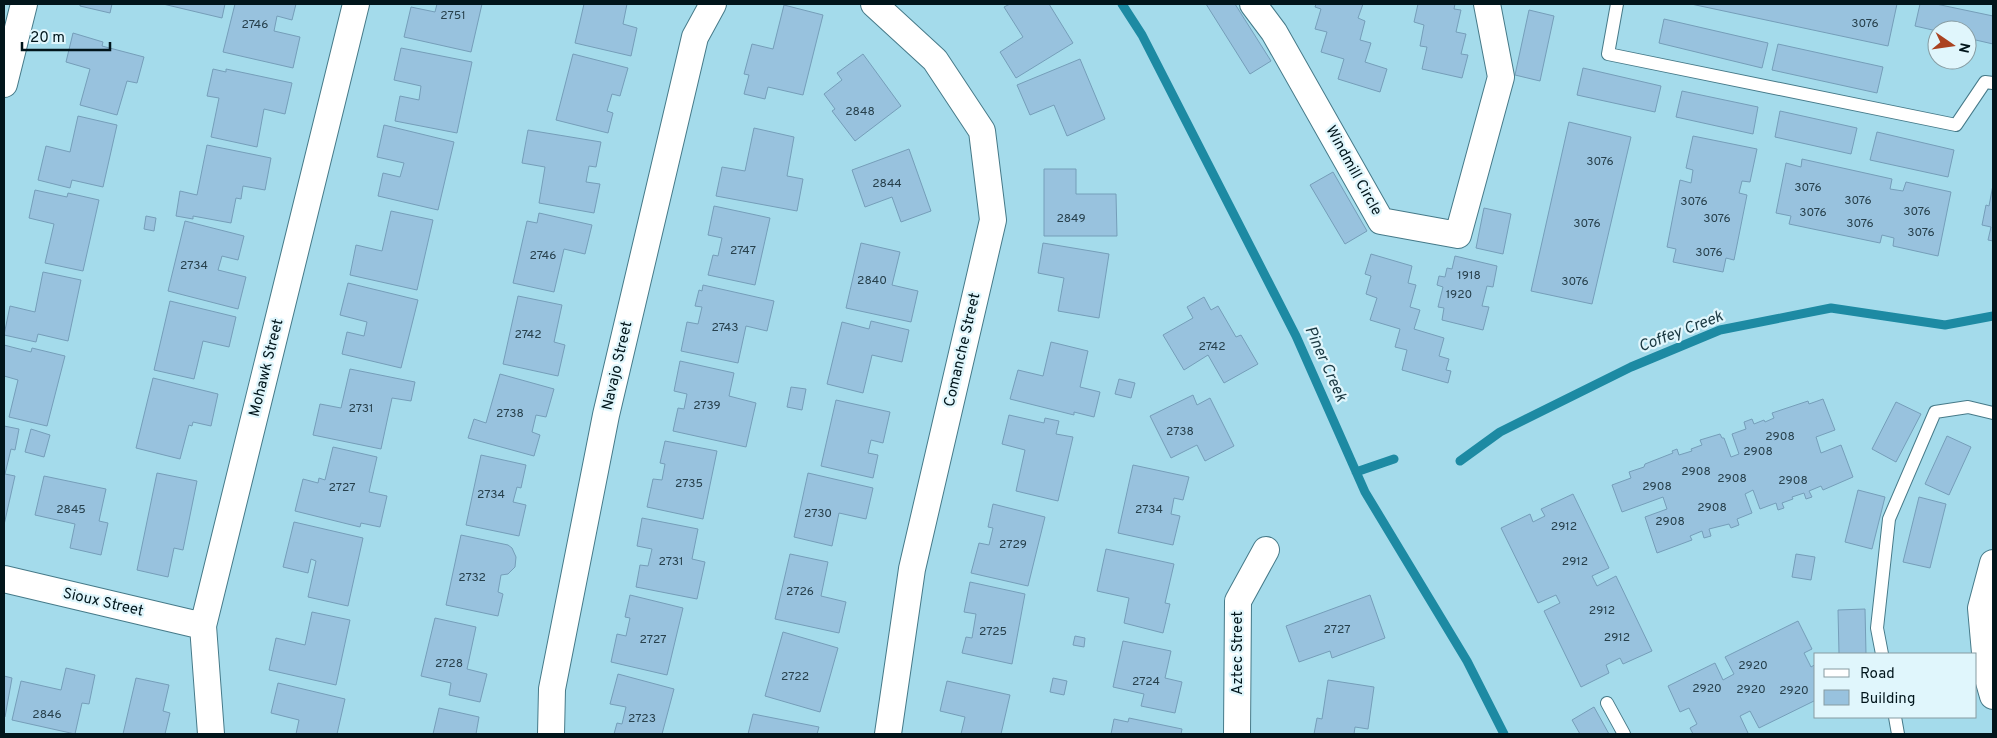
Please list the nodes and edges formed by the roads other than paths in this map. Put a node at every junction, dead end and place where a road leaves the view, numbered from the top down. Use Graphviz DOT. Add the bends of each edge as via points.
graph roads {
  1 [pos="24,4"];
  2 [pos="356,4"];
  3 [pos="713,4"];
  4 [pos="874,4"];
  5 [pos="1253,4"];
  6 [pos="1488,4"];
  7 [pos="1618,4"];
  8 [pos="1993,83"];
  9 [pos="4,84"];
  10 [pos="1993,412"];
  11 [pos="1266,550"];
  12 [pos="1993,563"];
  13 [pos="4,579"];
  14 [pos="203,626"];
  15 [pos="1882,653"];
  16 [pos="1993,696"];
  17 [pos="1607,702"];
  18 [pos="1895,718"];
  19 [pos="211,734"];
  20 [pos="551,734"];
  21 [pos="888,734"];
  22 [pos="1237,734"];
  23 [pos="1624,734"];
  24 [pos="1898,734"];
  1 -- 9 [label="street"];
  2 -- 14 [label="street, Mohawk Street"];
  3 -- 20 [label="street, Navajo Street" via="695,38 606,414 552,689"];
  4 -- 21 [label="street, Comanche Street" via="935,60 982,131 993,220 912,569"];
  5 -- 6 [label="street, Windmill Circle" via="1274,32 1381,221 1458,235 1501,77"];
  7 -- 8 [label="lane" via="1608,54 1956,125 1985,82"];
  10 -- 15 [label="lane" via="1968,407 1935,412 1890,519 1877,628"];
  11 -- 22 [label="street, Aztec Street" via="1238,600"];
  12 -- 16 [label="street" via="1981,608 1987,675"];
  13 -- 14 [label="street, Sioux Street"];
  14 -- 19 [label="street, Mohawk Street"];
  17 -- 23 [label="lane"];
  18 -- 24 [label="lane"];
}
